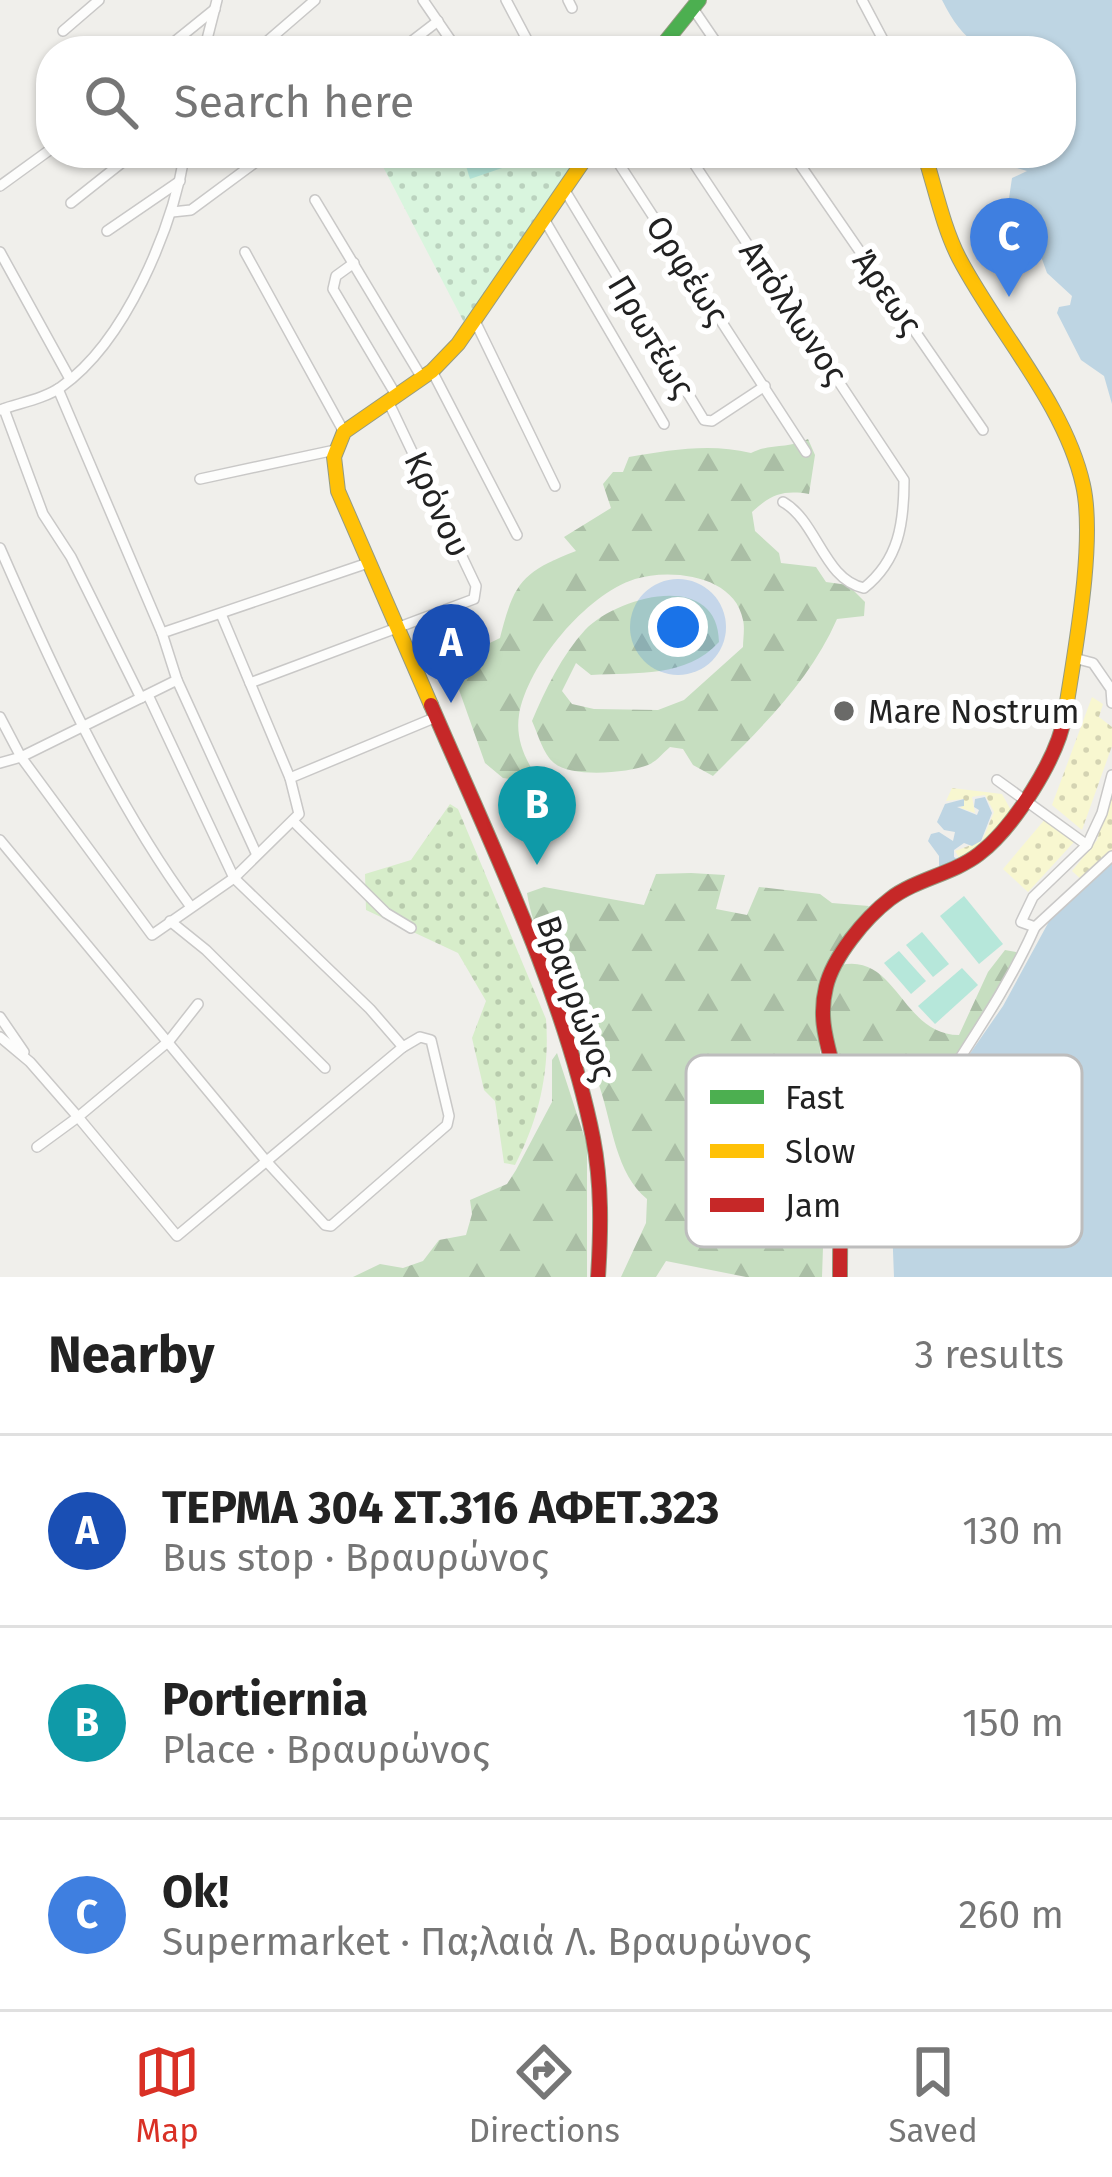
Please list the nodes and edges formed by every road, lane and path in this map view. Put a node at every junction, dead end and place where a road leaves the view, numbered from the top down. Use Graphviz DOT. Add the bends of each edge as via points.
graph roads {
  1 [pos="99,0"];
  2 [pos="315,0"];
  3 [pos="423,0"];
  4 [pos="506,0"];
  5 [pos="862,0"];
  6 [pos="695,4"];
  7 [pos="216,5"];
  8 [pos="437,21"];
  9 [pos="63,32"];
  10 [pos="180,36"];
  11 [pos="208,36"];
  12 [pos="273,36"];
  13 [pos="418,36"];
  14 [pos="448,36"];
  15 [pos="525,36"];
  16 [pos="670,36"];
  17 [pos="713,36"];
  18 [pos="881,36"];
  19 [pos="36,160"];
  20 [pos="115,168"];
  21 [pos="182,168"];
  22 [pos="248,168"];
  23 [pos="579,168"];
  24 [pos="622,168"];
  25 [pos="697,168"];
  26 [pos="802,168"];
  27 [pos="929,168"];
  28 [pos="180,181"];
  29 [pos="0,186"];
  30 [pos="564,189"];
  31 [pos="315,200"];
  32 [pos="70,203"];
  33 [pos="172,212"];
  34 [pos="544,219"];
  35 [pos="107,231"];
  36 [pos="0,252"];
  37 [pos="245,252"];
  38 [pos="354,263"];
  39 [pos="475,321"];
  40 [pos="427,375"];
  41 [pos="70,379"];
  42 [pos="765,386"];
  43 [pos="58,389"];
  44 [pos="392,398"];
  45 [pos="2,410"];
  46 [pos="664,424"];
  47 [pos="983,430"];
  48 [pos="344,432"];
  49 [pos="335,450"];
  50 [pos="806,452"];
  51 [pos="200,479"];
  52 [pos="555,486"];
  53 [pos="783,502"];
  54 [pos="517,535"];
  55 [pos="0,548"];
  56 [pos="368,563"];
  57 [pos="221,614"];
  58 [pos="396,630"];
  59 [pos="162,633"];
  60 [pos="1074,658"];
  61 [pos="1099,671"];
  62 [pos="1112,671"];
  63 [pos="177,680"];
  64 [pos="250,682"];
  65 [pos="144,697"];
  66 [pos="1112,703"];
  67 [pos="0,717"];
  68 [pos="434,718"];
  69 [pos="85,727"];
  70 [pos="21,757"];
  71 [pos="0,763"];
  72 [pos="1112,775"];
  73 [pos="290,778"];
  74 [pos="997,780"];
  75 [pos="1024,802"];
  76 [pos="294,821"];
  77 [pos="0,840"];
  78 [pos="1087,845"];
  79 [pos="256,853"];
  80 [pos="1112,856"];
  81 [pos="234,878"];
  82 [pos="191,907"];
  83 [pos="170,921"];
  84 [pos="1034,927"];
  85 [pos="411,928"];
  86 [pos="198,1004"];
  87 [pos="0,1017"];
  88 [pos="0,1037"];
  89 [pos="169,1041"];
  90 [pos="404,1047"];
  91 [pos="830,1055"];
  92 [pos="963,1055"];
  93 [pos="30,1062"];
  94 [pos="325,1068"];
  95 [pos="78,1117"];
  96 [pos="38,1147"];
  97 [pos="267,1162"];
  98 [pos="840,1247"];
  99 [pos="598,1277"];
  100 [pos="840,1277"];
  1 -- 9 [label="street"];
  2 -- 12 [label="street"];
  3 -- 8 [label="street"];
  4 -- 15 [label="street"];
  5 -- 18 [label="street"];
  6 -- 16 [label="main road"];
  6 -- 17 [label="street"];
  7 -- 10 [label="street"];
  7 -- 11 [label="street"];
  8 -- 13 [label="street"];
  8 -- 14 [label="street"];
  19 -- 29 [label="street"];
  20 -- 32 [label="street"];
  21 -- 28 [label="street"];
  22 -- 33 [label="street" via="191,210"];
  23 -- 30 [label="main road"];
  24 -- 42 [label="street, Ορφέως"];
  25 -- 53 [label="street, Απόλλωνος" via="902,472 898,545 864,588 855,586"];
  26 -- 47 [label="street, Άρεως"];
  27 -- 60 [label="main road" via="957,256 1048,403 1084,487"];
  28 -- 33 [label="street"];
  28 -- 35 [label="street"];
  30 -- 34 [label="main road"];
  30 -- 42 [label="street, Πρωτέως" via="699,415 712,421"];
  31 -- 38 [label="street"];
  33 -- 41 [label="street" via="122,317"];
  34 -- 39 [label="main road"];
  34 -- 46 [label="street"];
  36 -- 41 [label="street"];
  37 -- 48 [label="street"];
  38 -- 40 [label="street"];
  38 -- 44 [label="street" via="333,289"];
  39 -- 40 [label="main road"];
  39 -- 52 [label="street"];
  40 -- 44 [label="main road"];
  40 -- 54 [label="street"];
  41 -- 43 [label="street"];
  42 -- 50 [label="street, Ορφέως"];
  43 -- 45 [label="street"];
  43 -- 59 [label="street"];
  44 -- 48 [label="main road"];
  44 -- 58 [label="street, Κρόνου" via="476,593"];
  45 -- 65 [label="street" via="43,514"];
  48 -- 49 [label="main road"];
  49 -- 51 [label="street"];
  49 -- 56 [label="main road, Βραυρώνος" via="338,491"];
  55 -- 69 [label="street"];
  56 -- 57 [label="street"];
  56 -- 58 [label="main road, Βραυρώνος"];
  57 -- 59 [label="street"];
  57 -- 64 [label="street"];
  58 -- 64 [label="street"];
  58 -- 68 [label="main road, Βραυρώνος"];
  59 -- 63 [label="street"];
  60 -- 61 [label="street"];
  60 -- 75 [label="main road" via="1063,726"];
  61 -- 62 [label="street"];
  61 -- 66 [label="street"];
  63 -- 65 [label="street"];
  63 -- 79 [label="street"];
  64 -- 73 [label="street"];
  65 -- 69 [label="street"];
  65 -- 81 [label="street"];
  67 -- 70 [label="street"];
  68 -- 73 [label="street"];
  68 -- 99 [label="main road, Βραυρώνος" via="551,994 586,1100 601,1223"];
  69 -- 70 [label="street"];
  69 -- 82 [label="street"];
  70 -- 71 [label="street"];
  70 -- 83 [label="street" via="152,935"];
  72 -- 78 [label="street"];
  73 -- 76 [label="street" via="300,806"];
  74 -- 75 [label="street"];
  75 -- 78 [label="street"];
  75 -- 91 [label="main road" via="979,854 890,899 849,943 826,985 822,1038"];
  76 -- 79 [label="street"];
  76 -- 85 [label="street"];
  77 -- 89 [label="street"];
  78 -- 84 [label="street" via="1033,897 1021,922"];
  79 -- 81 [label="street"];
  80 -- 84 [label="street"];
  81 -- 82 [label="street"];
  81 -- 90 [label="street"];
  82 -- 83 [label="street"];
  83 -- 94 [label="street"];
  84 -- 92 [label="street"];
  86 -- 89 [label="street"];
  87 -- 93 [label="street"];
  88 -- 93 [label="street"];
  89 -- 95 [label="street"];
  89 -- 97 [label="street"];
  90 -- 97 [label="street"];
  90 -- 97 [label="street" via="431,1040 449,1115 441,1134 331,1226"];
  93 -- 95 [label="street"];
  95 -- 96 [label="street"];
  95 -- 97 [label="street" via="177,1236"];
  98 -- 100 [label="main road"];
}
